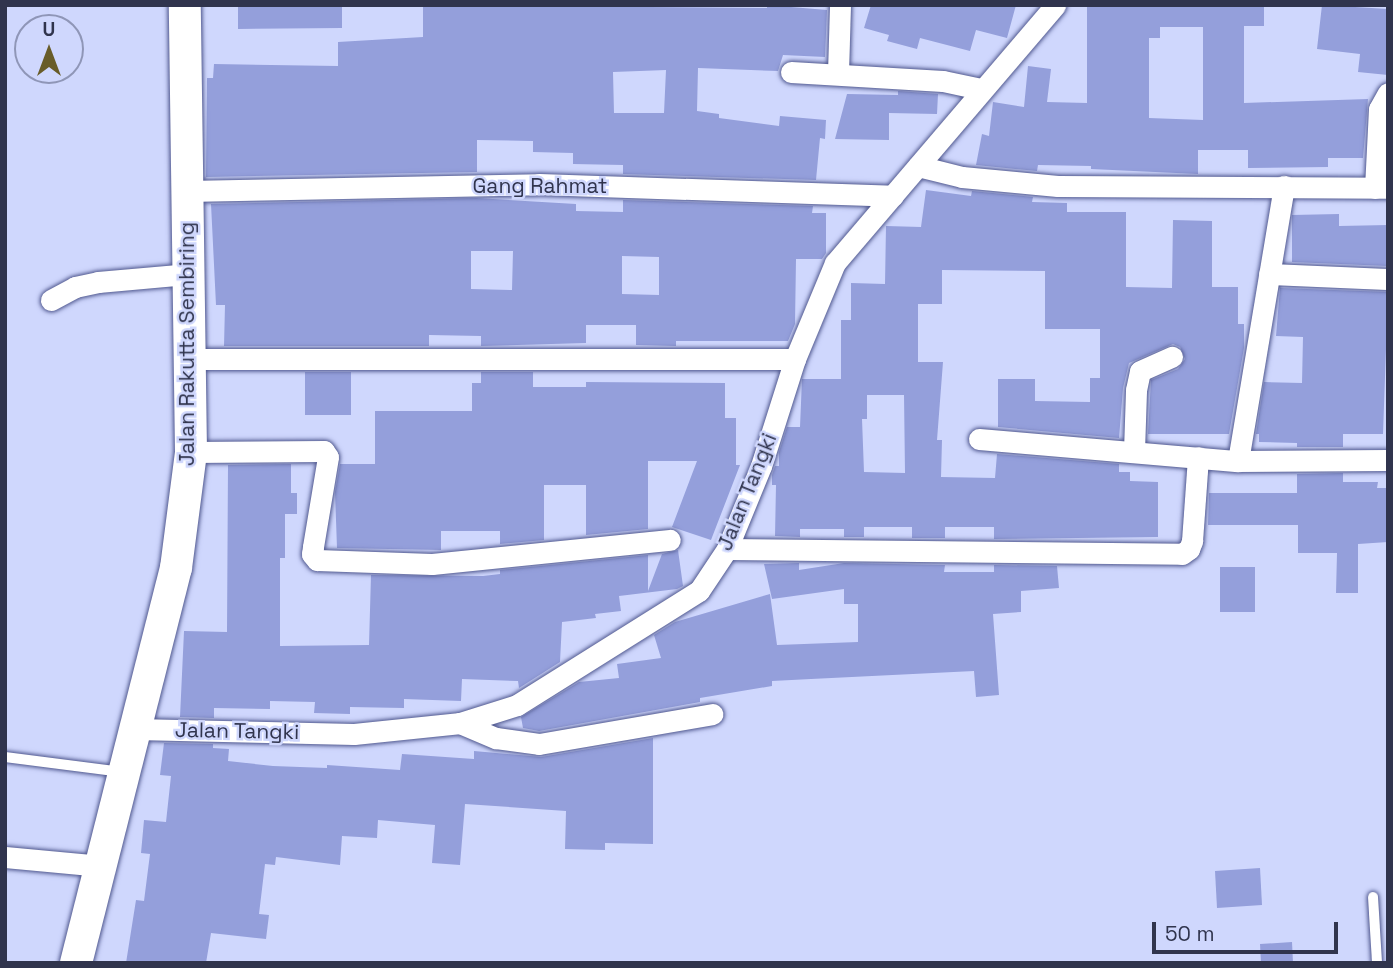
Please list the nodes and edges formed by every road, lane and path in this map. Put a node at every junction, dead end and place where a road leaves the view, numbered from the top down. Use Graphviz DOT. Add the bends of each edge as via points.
graph roads {
  1 [pos="185,5"];
  2 [pos="840,5"];
  3 [pos="1055,5"];
  4 [pos="791,72"];
  5 [pos="838,74"];
  6 [pos="981,89"];
  7 [pos="1388,93"];
  8 [pos="918,166"];
  9 [pos="1284,186"];
  10 [pos="1382,188"];
  11 [pos="186,191"];
  12 [pos="893,197"];
  13 [pos="187,274"];
  14 [pos="1269,274"];
  15 [pos="1388,279"];
  16 [pos="51,300"];
  17 [pos="1172,357"];
  18 [pos="188,359"];
  19 [pos="795,359"];
  20 [pos="979,439"];
  21 [pos="1133,451"];
  22 [pos="191,452"];
  23 [pos="1198,457"];
  24 [pos="1388,460"];
  25 [pos="1238,461"];
  26 [pos="670,540"];
  27 [pos="727,549"];
  28 [pos="712,714"];
  29 [pos="460,723"];
  30 [pos="135,729"];
  31 [pos="5,757"];
  32 [pos="125,772"];
  33 [pos="5,857"];
  34 [pos="102,866"];
  35 [pos="1373,897"];
  36 [pos="76,963"];
  37 [pos="1377,963"];
  1 -- 11 [label="main road, Jalan Rakutta Sembiring"];
  2 -- 5 [label="street"];
  3 -- 6 [label="street, Jalan Tangki"];
  4 -- 5 [label="street"];
  5 -- 6 [label="street" via="961,82"];
  6 -- 8 [label="street, Jalan Tangki"];
  7 -- 10 [label="street" via="1379,109"];
  8 -- 9 [label="street" via="962,177 1058,186"];
  8 -- 12 [label="street, Jalan Tangki"];
  9 -- 10 [label="street"];
  9 -- 14 [label="street"];
  11 -- 12 [label="street, Gang Rahmat" via="539,184"];
  11 -- 13 [label="main road, Jalan Rakutta Sembiring"];
  12 -- 19 [label="street, Jalan Tangki" via="835,263"];
  13 -- 16 [label="street" via="98,282 75,287"];
  13 -- 18 [label="main road, Jalan Rakutta Sembiring"];
  14 -- 15 [label="street"];
  14 -- 25 [label="street"];
  17 -- 21 [label="street" via="1140,371"];
  18 -- 19 [label="street"];
  18 -- 22 [label="main road, Jalan Rakutta Sembiring"];
  19 -- 27 [label="street, Jalan Tangki" via="761,466"];
  20 -- 21 [label="street"];
  21 -- 23 [label="street"];
  22 -- 26 [label="street" via="324,451 328,457 312,554 317,560 432,564"];
  22 -- 30 [label="main road, Jalan Rakutta Sembiring" via="176,568"];
  23 -- 25 [label="street"];
  23 -- 27 [label="street" via="1192,541 1182,554"];
  24 -- 25 [label="street"];
  27 -- 29 [label="street, Jalan Tangki" via="699,591 517,705"];
  28 -- 29 [label="street" via="539,744 496,738"];
  29 -- 30 [label="street, Jalan Tangki" via="354,734"];
  30 -- 32 [label="main road, Jalan Rakutta Sembiring"];
  31 -- 32 [label="lane"];
  32 -- 34 [label="main road, Jalan Rakutta Sembiring"];
  33 -- 34 [label="street"];
  34 -- 36 [label="main road, Jalan Rakutta Sembiring"];
  35 -- 37 [label="lane"];
}
